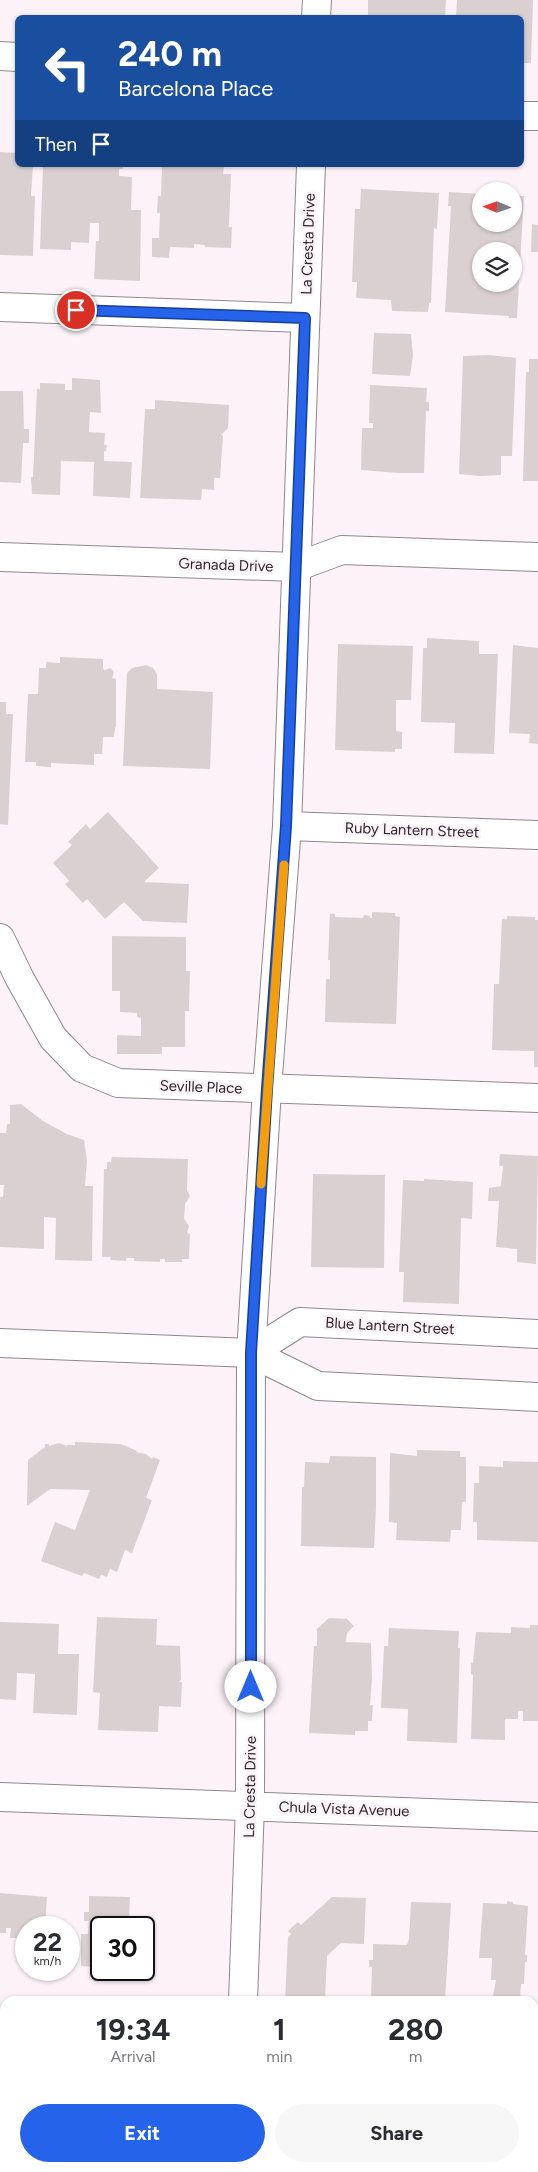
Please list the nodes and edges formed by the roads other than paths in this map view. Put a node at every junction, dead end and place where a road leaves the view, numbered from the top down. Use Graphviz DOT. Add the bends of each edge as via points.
graph roads {
  1 [pos="317,0"];
  2 [pos="316,15"];
  3 [pos="0,56"];
  4 [pos="15,57"];
  5 [pos="524,116"];
  6 [pos="538,116"];
  7 [pos="311,167"];
  8 [pos="0,307"];
  9 [pos="305,318"];
  10 [pos="0,557"];
  11 [pos="538,557"];
  12 [pos="296,567"];
  13 [pos="286,826"];
  14 [pos="538,835"];
  15 [pos="0,938"];
  16 [pos="267,1089"];
  17 [pos="538,1098"];
  18 [pos="538,1334"];
  19 [pos="0,1343"];
  20 [pos="251,1353"];
  21 [pos="538,1397"];
  22 [pos="0,1797"];
  23 [pos="250,1805"];
  24 [pos="538,1817"];
  25 [pos="243,1996"];
  1 -- 2 [label="street"];
  3 -- 4 [label="street"];
  5 -- 6 [label="street"];
  7 -- 9 [label="street, La Cresta Drive"];
  8 -- 9 [label="street"];
  9 -- 12 [label="street, La Cresta Drive"];
  10 -- 12 [label="street, Granada Drive"];
  11 -- 12 [label="street, Granada Drive" via="342,550"];
  12 -- 13 [label="street, La Cresta Drive"];
  13 -- 14 [label="street, Ruby Lantern Street"];
  13 -- 16 [label="street, La Cresta Drive"];
  15 -- 16 [label="street, Seville Place" via="52,1038 82,1068 118,1084"];
  16 -- 17 [label="street, Seville Place"];
  16 -- 20 [label="street, La Cresta Drive"];
  18 -- 20 [label="street, Blue Lantern Street" via="300,1322"];
  19 -- 20 [label="street"];
  20 -- 21 [label="street" via="318,1386"];
  20 -- 23 [label="street, La Cresta Drive"];
  22 -- 23 [label="street, Chula Vista Avenue"];
  23 -- 24 [label="street, Chula Vista Avenue"];
  23 -- 25 [label="street, La Cresta Drive"];
}
